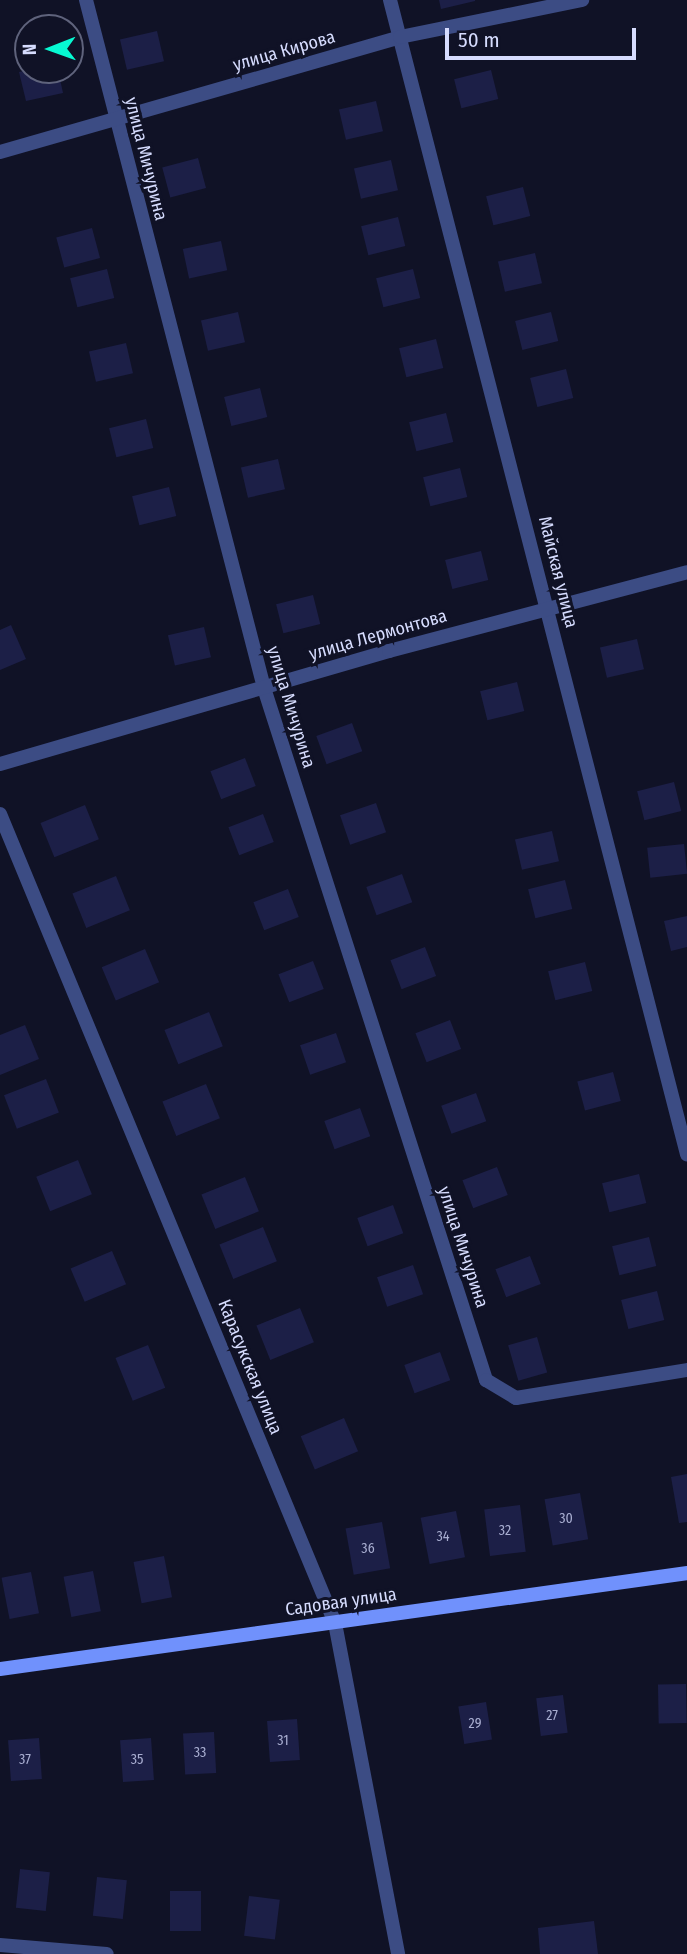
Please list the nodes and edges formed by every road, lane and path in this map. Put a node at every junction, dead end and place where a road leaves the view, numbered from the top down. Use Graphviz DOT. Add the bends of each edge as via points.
graph roads {
  1 [pos="86,0"];
  2 [pos="390,0"];
  3 [pos="582,0"];
  4 [pos="400,37"];
  5 [pos="116,120"];
  6 [pos="0,152"];
  7 [pos="687,572"];
  8 [pos="548,609"];
  9 [pos="264,688"];
  10 [pos="0,764"];
  11 [pos="0,814"];
  12 [pos="687,1154"];
  13 [pos="687,1370"];
  14 [pos="687,1573"];
  15 [pos="335,1623"];
  16 [pos="0,1669"];
  17 [pos="0,1945"];
  18 [pos="107,1954"];
  19 [pos="398,1954"];
  1 -- 5 [label="street, улица Мичурина"];
  2 -- 4 [label="street, Майская улица"];
  3 -- 4 [label="street, улица Кирова"];
  4 -- 5 [label="street, улица Кирова"];
  4 -- 8 [label="street, Майская улица"];
  5 -- 6 [label="street, улица Кирова"];
  5 -- 9 [label="street, улица Мичурина"];
  7 -- 8 [label="street, улица Лермонтова"];
  8 -- 9 [label="street, улица Лермонтова"];
  8 -- 12 [label="street, Майская улица"];
  9 -- 10 [label="street, улица Лермонтова"];
  9 -- 13 [label="street, улица Мичурина" via="486,1380 516,1398"];
  11 -- 15 [label="street, Карасукская улица"];
  14 -- 15 [label="street, Садовая улица"];
  15 -- 16 [label="street, Садовая улица"];
  15 -- 19 [label="street, Карасукская улица"];
  17 -- 18 [label="street"];
}
